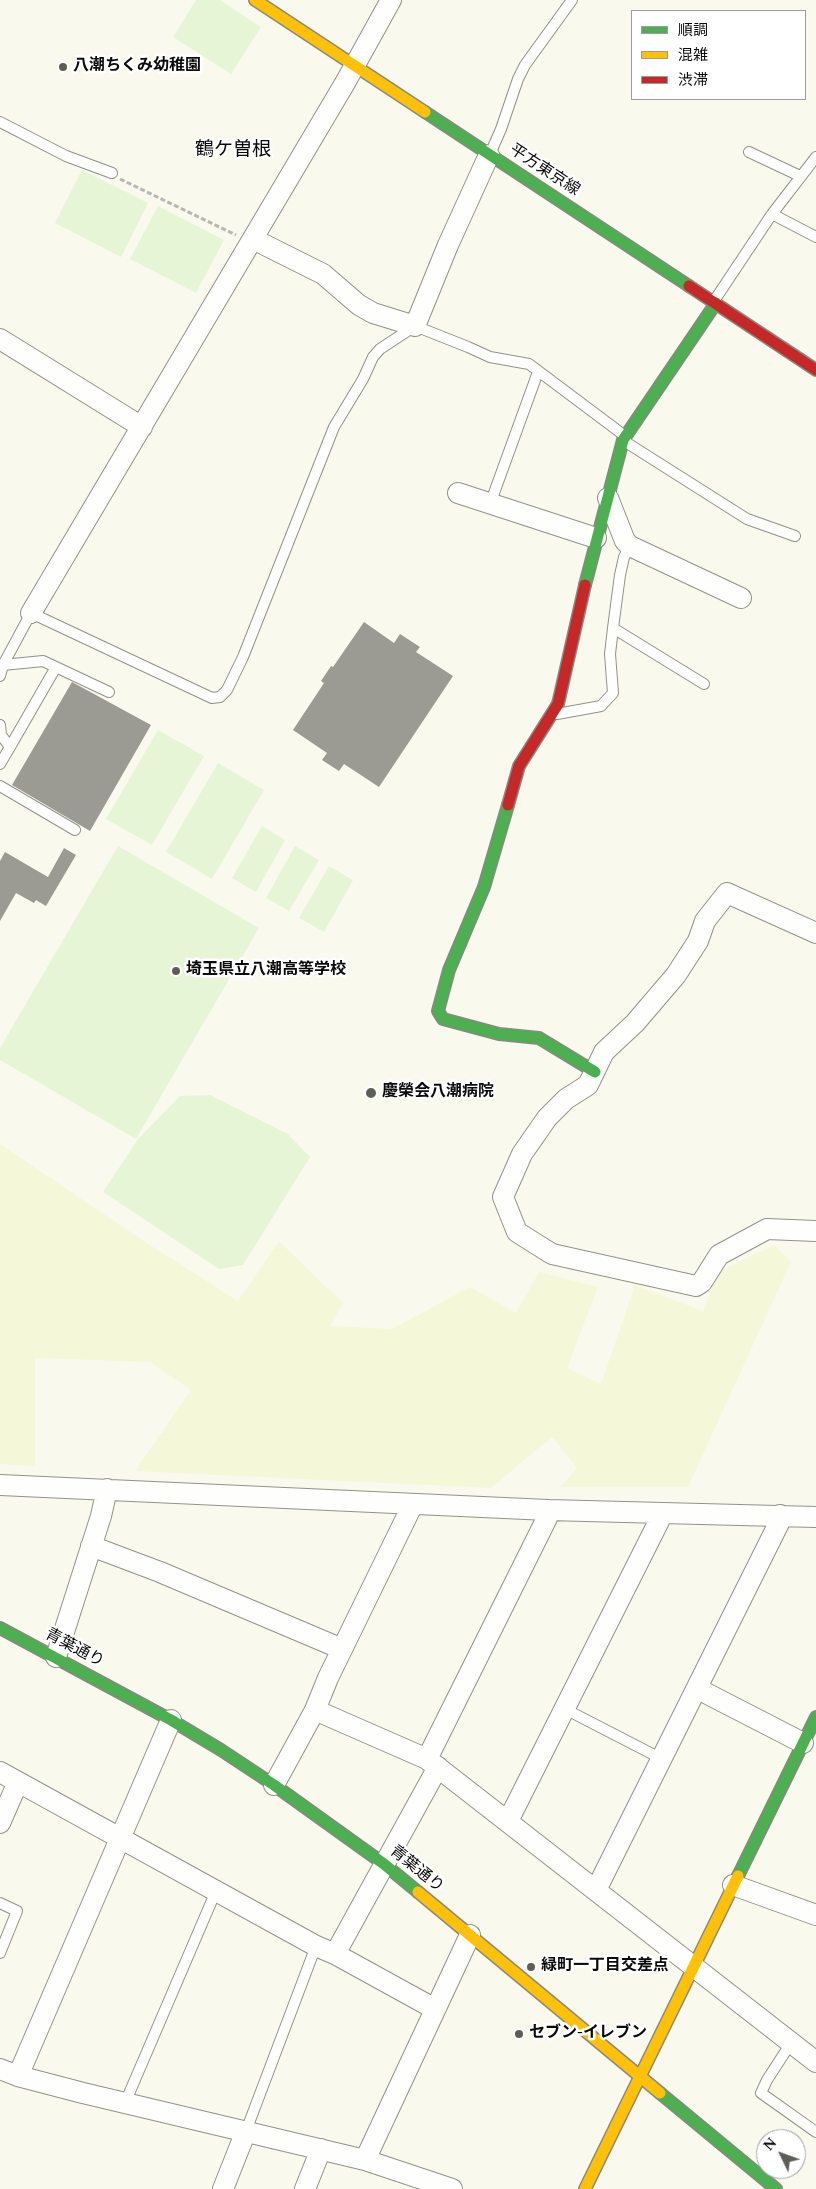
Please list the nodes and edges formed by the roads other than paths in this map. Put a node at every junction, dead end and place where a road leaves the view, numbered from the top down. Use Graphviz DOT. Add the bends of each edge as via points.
graph roads {
  1 [pos="255,0"];
  2 [pos="391,0"];
  3 [pos="572,0"];
  4 [pos="355,65"];
  5 [pos="0,122"];
  6 [pos="749,152"];
  7 [pos="489,155"];
  8 [pos="816,157"];
  9 [pos="112,173"];
  10 [pos="800,176"];
  11 [pos="772,214"];
  12 [pos="816,237"];
  13 [pos="252,241"];
  14 [pos="715,302"];
  15 [pos="415,326"];
  16 [pos="0,339"];
  17 [pos="816,370"];
  18 [pos="538,372"];
  19 [pos="142,427"];
  20 [pos="624,438"];
  21 [pos="458,493"];
  22 [pos="608,498"];
  23 [pos="490,504"];
  24 [pos="795,536"];
  25 [pos="596,538"];
  26 [pos="630,546"];
  27 [pos="741,598"];
  28 [pos="31,613"];
  29 [pos="613,628"];
  30 [pos="3,665"];
  31 [pos="56,667"];
  32 [pos="0,676"];
  33 [pos="704,684"];
  34 [pos="109,692"];
  35 [pos="551,714"];
  36 [pos="0,725"];
  37 [pos="10,747"];
  38 [pos="0,764"];
  39 [pos="0,786"];
  40 [pos="75,830"];
  41 [pos="816,933"];
  42 [pos="594,1072"];
  43 [pos="816,1231"];
  44 [pos="0,1484"];
  45 [pos="107,1489"];
  46 [pos="411,1504"];
  47 [pos="548,1510"];
  48 [pos="660,1513"];
  49 [pos="780,1516"];
  50 [pos="816,1517"];
  51 [pos="91,1546"];
  52 [pos="0,1628"];
  53 [pos="342,1649"];
  54 [pos="56,1657"];
  55 [pos="698,1689"];
  56 [pos="565,1709"];
  57 [pos="315,1710"];
  58 [pos="816,1718"];
  59 [pos="171,1720"];
  60 [pos="803,1743"];
  61 [pos="662,1760"];
  62 [pos="432,1763"];
  63 [pos="0,1772"];
  64 [pos="18,1782"];
  65 [pos="274,1785"];
  66 [pos="508,1821"];
  67 [pos="0,1823"];
  68 [pos="120,1838"];
  69 [pos="384,1864"];
  70 [pos="733,1885"];
  71 [pos="596,1890"];
  72 [pos="216,1891"];
  73 [pos="0,1903"];
  74 [pos="816,1915"];
  75 [pos="470,1935"];
  76 [pos="316,1946"];
  77 [pos="0,1953"];
  78 [pos="335,1954"];
  79 [pos="693,1967"];
  80 [pos="435,2009"];
  81 [pos="791,2043"];
  82 [pos="816,2062"];
  83 [pos="9,2072"];
  84 [pos="640,2076"];
  85 [pos="125,2103"];
  86 [pos="246,2131"];
  87 [pos="816,2132"];
  88 [pos="321,2148"];
  89 [pos="365,2160"];
  90 [pos="223,2189"];
  91 [pos="305,2189"];
  92 [pos="452,2189"];
  93 [pos="585,2189"];
  94 [pos="776,2189"];
  1 -- 4 [label="street, 平方東京線"];
  2 -- 4 [label="street"];
  3 -- 7 [label="lane" via="525,65"];
  4 -- 7 [label="street, 平方東京線"];
  4 -- 13 [label="street"];
  5 -- 9 [label="lane" via="66,156"];
  6 -- 10 [label="lane"];
  7 -- 14 [label="street, 平方東京線"];
  7 -- 15 [label="street"];
  8 -- 10 [label="lane"];
  10 -- 11 [label="lane"];
  11 -- 12 [label="lane"];
  11 -- 14 [label="lane"];
  13 -- 15 [label="street" via="323,274 366,309"];
  13 -- 19 [label="street"];
  14 -- 17 [label="street, 平方東京線"];
  14 -- 20 [label="street"];
  15 -- 18 [label="lane" via="490,357 529,364"];
  15 -- 28 [label="lane" via="373,356 334,427 243,657 227,690 220,697 212,698"];
  16 -- 19 [label="street"];
  18 -- 20 [label="lane"];
  18 -- 23 [label="lane"];
  19 -- 28 [label="street"];
  20 -- 22 [label="street"];
  20 -- 24 [label="lane" via="748,519"];
  21 -- 23 [label="street"];
  22 -- 25 [label="street"];
  22 -- 26 [label="street" via="625,542"];
  23 -- 25 [label="street"];
  25 -- 35 [label="street" via="558,704"];
  26 -- 27 [label="street"];
  26 -- 29 [label="lane" via="620,575"];
  28 -- 30 [label="lane"];
  29 -- 33 [label="lane"];
  29 -- 35 [label="lane" via="610,654 613,693 601,706"];
  30 -- 31 [label="lane" via="43,661"];
  30 -- 32 [label="lane"];
  31 -- 34 [label="lane"];
  31 -- 37 [label="lane"];
  35 -- 42 [label="street" via="519,766 484,887 449,970 438,1011 443,1019 499,1034 539,1038"];
  36 -- 37 [label="lane" via="1,735"];
  37 -- 38 [label="lane"];
  39 -- 40 [label="lane"];
  41 -- 42 [label="street" via="727,893 706,921 698,941 676,975 635,1023 604,1052"];
  42 -- 43 [label="street" via="588,1085 566,1099 546,1118 522,1154 503,1197 517,1232 552,1254 696,1286 719,1255 766,1229"];
  44 -- 45 [label="street"];
  45 -- 46 [label="street"];
  45 -- 51 [label="street"];
  46 -- 47 [label="street"];
  46 -- 53 [label="street"];
  47 -- 48 [label="street"];
  47 -- 62 [label="street"];
  48 -- 49 [label="street"];
  48 -- 56 [label="street" via="659,1521"];
  49 -- 50 [label="street"];
  49 -- 55 [label="street"];
  51 -- 53 [label="street"];
  51 -- 54 [label="street"];
  52 -- 54 [label="street, 青葉通り"];
  53 -- 57 [label="street"];
  54 -- 59 [label="street, 青葉通り"];
  55 -- 60 [label="street"];
  55 -- 61 [label="street"];
  56 -- 61 [label="lane"];
  56 -- 66 [label="street"];
  57 -- 62 [label="street"];
  57 -- 65 [label="street"];
  58 -- 60 [label="street"];
  59 -- 65 [label="street, 青葉通り"];
  59 -- 68 [label="street"];
  60 -- 70 [label="street"];
  61 -- 71 [label="street"];
  62 -- 66 [label="street"];
  62 -- 69 [label="street"];
  63 -- 64 [label="street"];
  64 -- 67 [label="street"];
  64 -- 68 [label="street"];
  65 -- 69 [label="street, 青葉通り"];
  66 -- 71 [label="street"];
  68 -- 72 [label="street"];
  68 -- 83 [label="street"];
  69 -- 75 [label="street, 青葉通り"];
  69 -- 78 [label="street"];
  70 -- 74 [label="street"];
  70 -- 79 [label="street"];
  71 -- 79 [label="street"];
  72 -- 76 [label="street"];
  72 -- 85 [label="lane"];
  73 -- 77 [label="lane" via="18,1911"];
  75 -- 80 [label="street"];
  75 -- 84 [label="street, 青葉通り"];
  76 -- 78 [label="street"];
  76 -- 86 [label="lane"];
  78 -- 80 [label="street"];
  79 -- 81 [label="street"];
  79 -- 84 [label="street"];
  80 -- 89 [label="street"];
  81 -- 82 [label="street"];
  81 -- 87 [label="lane" via="761,2094"];
  83 -- 85 [label="street"];
  84 -- 93 [label="street"];
  84 -- 94 [label="street, 青葉通り"];
  85 -- 86 [label="street"];
  86 -- 88 [label="street"];
  86 -- 90 [label="street"];
  88 -- 89 [label="street"];
  88 -- 91 [label="street"];
  89 -- 92 [label="street"];
}
